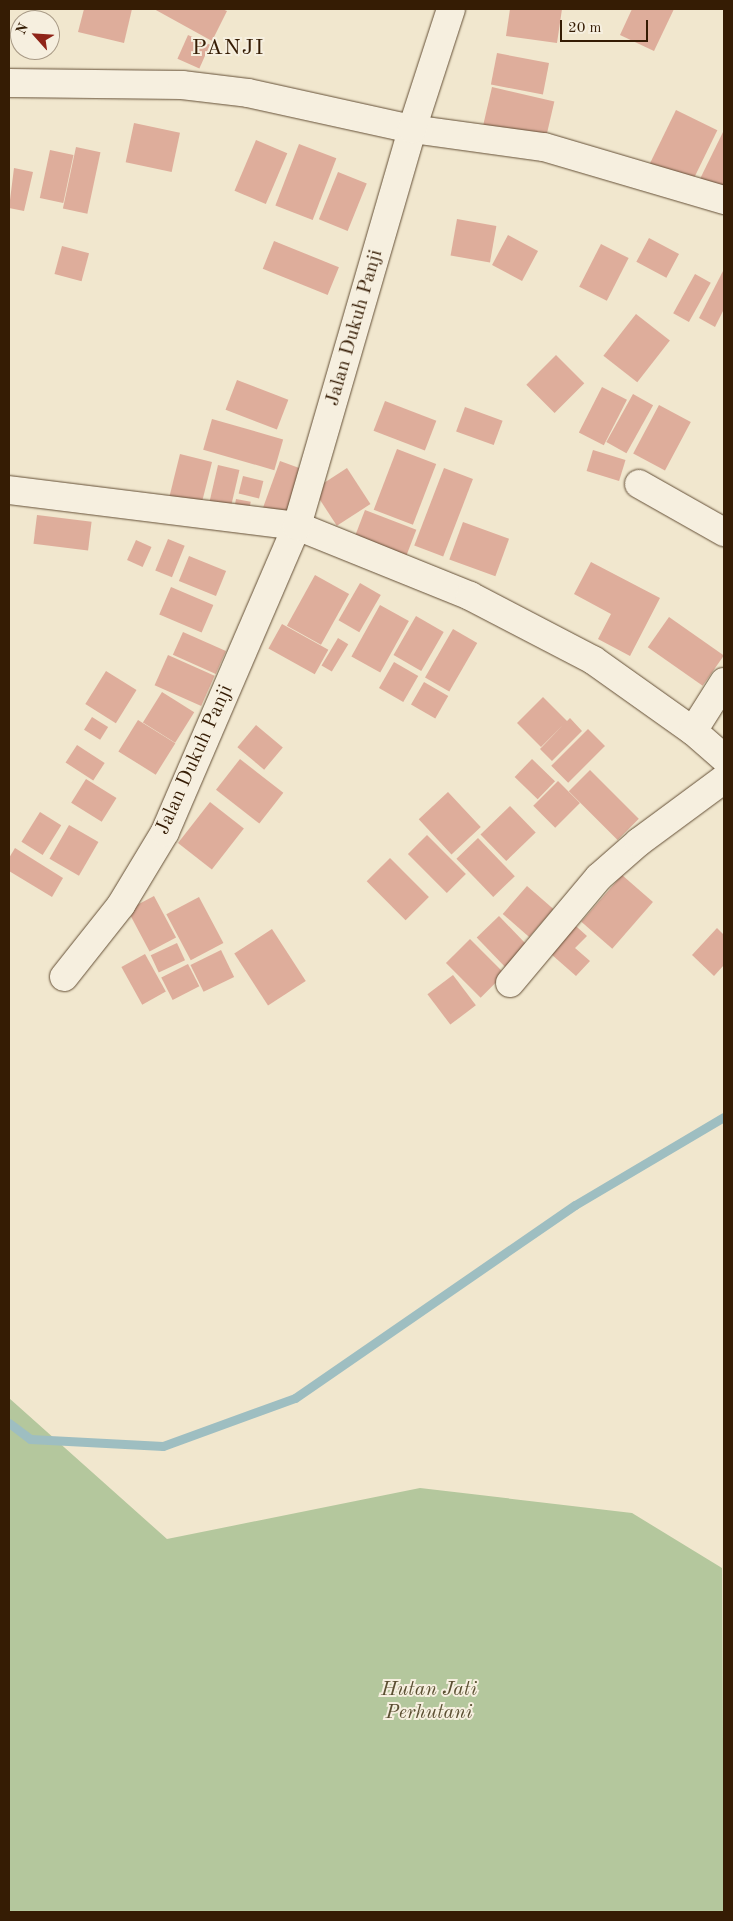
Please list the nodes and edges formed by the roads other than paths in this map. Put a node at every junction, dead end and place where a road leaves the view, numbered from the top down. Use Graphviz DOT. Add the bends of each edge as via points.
graph roads {
  1 [pos="451,9"];
  2 [pos="9,83"];
  3 [pos="412,129"];
  4 [pos="724,200"];
  5 [pos="639,484"];
  6 [pos="9,490"];
  7 [pos="297,526"];
  8 [pos="724,532"];
  9 [pos="724,682"];
  10 [pos="693,731"];
  11 [pos="724,758"];
  12 [pos="724,779"];
  13 [pos="64,976"];
  14 [pos="510,983"];
  1 -- 3 [label="street, Jalan Dukuh Panji"];
  2 -- 3 [label="street" via="182,85 248,93"];
  3 -- 4 [label="street" via="544,147"];
  3 -- 7 [label="street, Jalan Dukuh Panji"];
  5 -- 8 [label="street"];
  6 -- 7 [label="street"];
  7 -- 10 [label="street" via="470,596 593,660"];
  7 -- 13 [label="street, Jalan Dukuh Panji" via="165,832 121,905"];
  9 -- 10 [label="street"];
  10 -- 11 [label="street"];
  12 -- 14 [label="street" via="639,842 599,877"];
}
